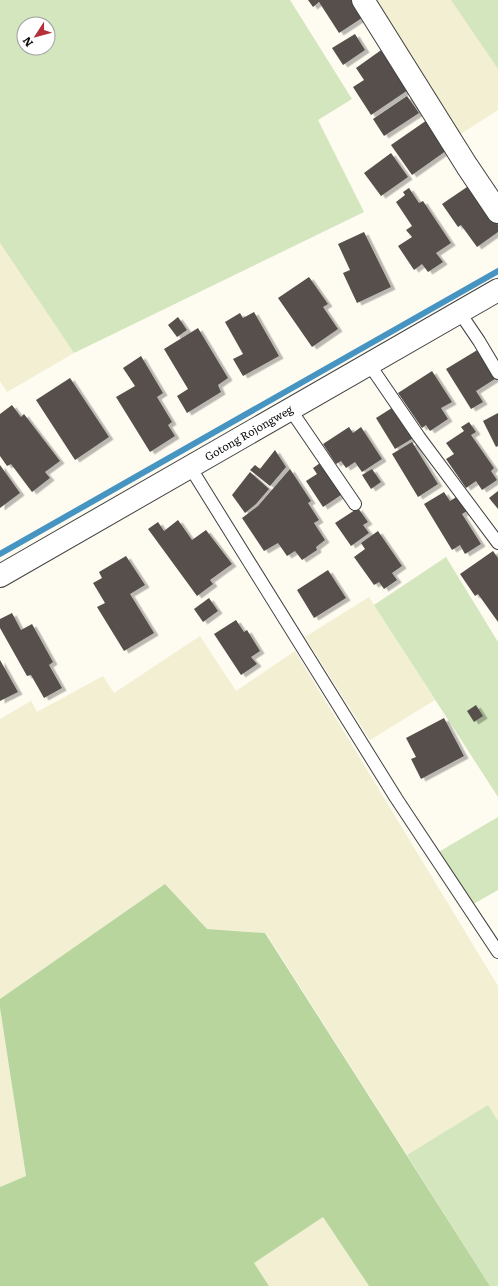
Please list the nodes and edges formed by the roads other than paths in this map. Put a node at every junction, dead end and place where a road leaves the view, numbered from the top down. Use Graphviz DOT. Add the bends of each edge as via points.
graph roads {
  1 [pos="362,0"];
  2 [pos="498,212"];
  3 [pos="498,290"];
  4 [pos="460,313"];
  5 [pos="369,364"];
  6 [pos="498,373"];
  7 [pos="290,409"];
  8 [pos="190,467"];
  9 [pos="355,504"];
  10 [pos="498,543"];
  11 [pos="0,576"];
  12 [pos="498,952"];
  1 -- 2 [label="street"];
  3 -- 4 [label="street, Gotong Rojongweg"];
  4 -- 5 [label="street, Gotong Rojongweg"];
  4 -- 6 [label="lane"];
  5 -- 7 [label="street, Gotong Rojongweg"];
  5 -- 10 [label="lane" via="419,437"];
  7 -- 8 [label="street, Gotong Rojongweg"];
  7 -- 9 [label="lane"];
  8 -- 11 [label="street, Gotong Rojongweg"];
  8 -- 12 [label="lane" via="396,798"];
}
